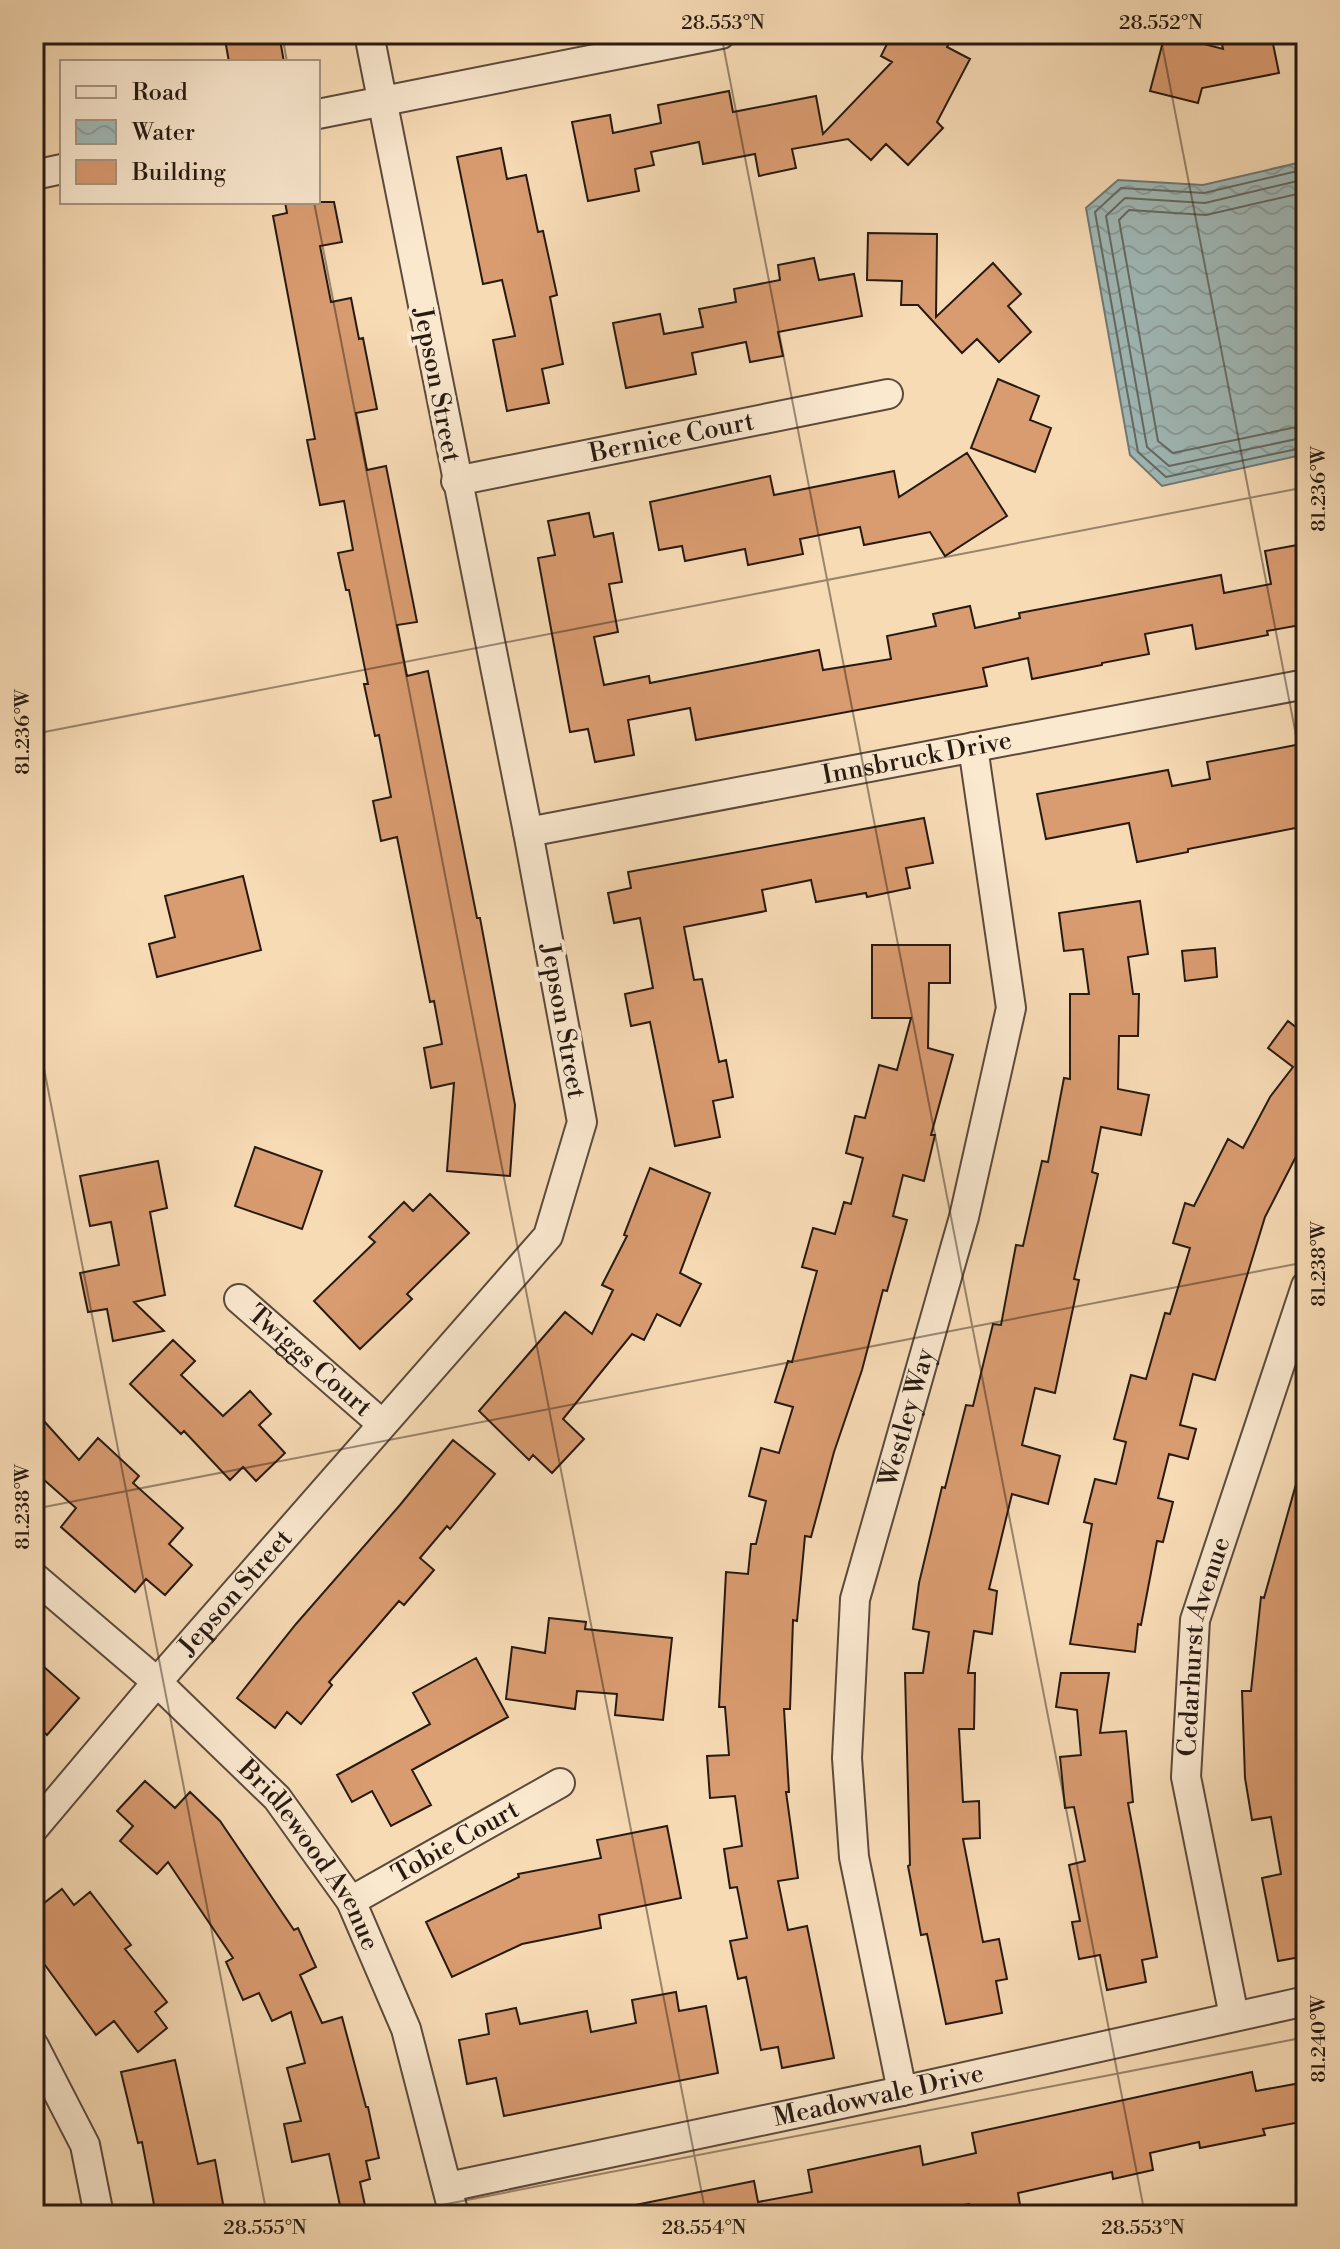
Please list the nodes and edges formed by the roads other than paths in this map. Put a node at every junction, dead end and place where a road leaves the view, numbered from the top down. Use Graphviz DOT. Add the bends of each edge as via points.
graph roads {
  1 [pos="369,34"];
  2 [pos="721,34"];
  3 [pos="383,100"];
  4 [pos="320,114"];
  5 [pos="60,169"];
  6 [pos="34,175"];
  7 [pos="888,394"];
  8 [pos="456,481"];
  9 [pos="1306,684"];
  10 [pos="973,747"];
  11 [pos="528,832"];
  12 [pos="1306,1286"];
  13 [pos="239,1299"];
  14 [pos="382,1424"];
  15 [pos="34,1577"];
  16 [pos="157,1682"];
  17 [pos="560,1783"];
  18 [pos="34,1828"];
  19 [pos="351,1901"];
  20 [pos="1306,2001"];
  21 [pos="1234,2016"];
  22 [pos="34,2046"];
  23 [pos="902,2091"];
  24 [pos="451,2201"];
  25 [pos="99,2215"];
  1 -- 3 [label="street, Jepson Street"];
  2 -- 3 [label="street"];
  3 -- 4 [label="street"];
  3 -- 8 [label="street, Jepson Street"];
  5 -- 6 [label="street"];
  7 -- 8 [label="street, Bernice Court"];
  8 -- 11 [label="street, Jepson Street"];
  9 -- 10 [label="street, Innsbruck Drive"];
  10 -- 11 [label="street, Innsbruck Drive"];
  10 -- 23 [label="street, Westley Way" via="1011,1008 964,1217 855,1599 847,1758 854,1857"];
  11 -- 14 [label="street, Jepson Street" via="582,1122 548,1236"];
  12 -- 21 [label="street, Cedarhurst Avenue" via="1195,1620 1186,1777"];
  13 -- 14 [label="street, Twiggs Court"];
  14 -- 16 [label="street, Jepson Street"];
  15 -- 16 [label="street, Bridlewood Avenue"];
  16 -- 18 [label="street, Jepson Street"];
  16 -- 19 [label="street, Bridlewood Avenue" via="277,1798"];
  17 -- 19 [label="street, Tobie Court"];
  19 -- 24 [label="street, Bridlewood Avenue" via="406,2029"];
  20 -- 21 [label="street, Meadowvale Drive"];
  21 -- 23 [label="street, Meadowvale Drive"];
  22 -- 25 [label="street" via="85,2145"];
  23 -- 24 [label="street, Meadowvale Drive"];
}
